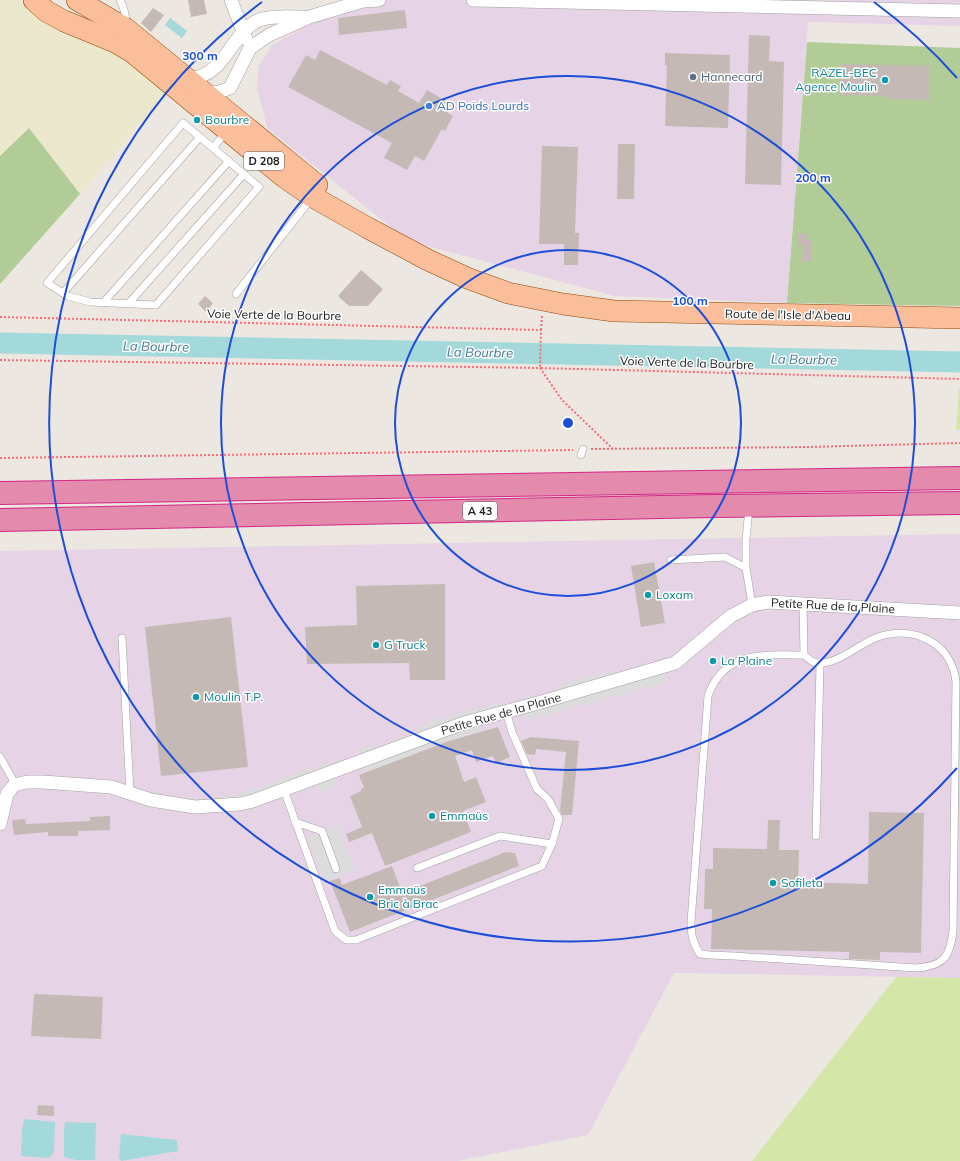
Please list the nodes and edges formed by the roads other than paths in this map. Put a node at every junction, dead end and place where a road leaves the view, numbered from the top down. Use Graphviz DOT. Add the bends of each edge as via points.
graph roads {
  1 [pos="34,0"];
  2 [pos="77,0"];
  3 [pos="120,0"];
  4 [pos="231,0"];
  5 [pos="379,0"];
  6 [pos="473,0"];
  7 [pos="960,11"];
  8 [pos="310,17"];
  9 [pos="243,31"];
  10 [pos="120,35"];
  11 [pos="250,48"];
  12 [pos="209,72"];
  13 [pos="177,80"];
  14 [pos="230,88"];
  15 [pos="205,93"];
  16 [pos="226,123"];
  17 [pos="200,137"];
  18 [pos="213,148"];
  19 [pos="229,161"];
  20 [pos="244,174"];
  21 [pos="316,192"];
  22 [pos="63,293"];
  23 [pos="236,294"];
  24 [pos="103,303"];
  25 [pos="128,304"];
  26 [pos="960,318"];
  27 [pos="960,478"];
  28 [pos="0,493"];
  29 [pos="960,503"];
  30 [pos="750,506"];
  31 [pos="0,520"];
  32 [pos="670,560"];
  33 [pos="746,568"];
  34 [pos="803,604"];
  35 [pos="752,605"];
  36 [pos="960,613"];
  37 [pos="122,638"];
  38 [pos="804,655"];
  39 [pos="820,663"];
  40 [pos="506,711"];
  41 [pos="0,757"];
  42 [pos="14,785"];
  43 [pos="284,790"];
  44 [pos="130,793"];
  45 [pos="1,818"];
  46 [pos="295,822"];
  47 [pos="816,836"];
  48 [pos="552,844"];
  49 [pos="417,868"];
  50 [pos="336,870"];
  1 -- 10 [label="main road, Route de l'Isle d'Abeau / D 208" via="46,11 64,21"];
  2 -- 10 [label="main road, Route de l'Isle d'Abeau / D 208"];
  3 -- 10 [label="lane" via="126,20"];
  4 -- 9 [label="street"];
  5 -- 8 [label="street" via="363,1"];
  6 -- 7 [label="street"];
  8 -- 9 [label="street" via="269,18 256,21"];
  8 -- 11 [label="street" via="269,35"];
  9 -- 11 [label="street"];
  9 -- 12 [label="street"];
  10 -- 13 [label="main road, Route de l'Isle d'Abeau / D 208"];
  11 -- 14 [label="street"];
  12 -- 13 [label="street" via="197,78"];
  12 -- 15 [label="street" via="204,82"];
  13 -- 15 [label="main road, Route de l'Isle d'Abeau / D 208"];
  13 -- 16 [label="main road, Route de l'Isle d'Abeau / D 208"];
  14 -- 15 [label="street"];
  14 -- 16 [label="street"];
  15 -- 16 [label="main road, Route de l'Isle d'Abeau / D 208"];
  16 -- 18 [label="lane"];
  16 -- 21 [label="main road, Route de l'Isle d'Abeau / D 208"];
  17 -- 18 [label="lane"];
  17 -- 22 [label="lane"];
  17 -- 22 [label="lane" via="183,123 48,283"];
  18 -- 19 [label="lane"];
  19 -- 20 [label="lane"];
  19 -- 24 [label="lane"];
  20 -- 25 [label="lane"];
  20 -- 25 [label="lane" via="259,187 156,305"];
  21 -- 23 [label="lane"];
  21 -- 26 [label="main road, Route de l'Isle d'Abeau / D 208" via="368,228 467,278 508,293 562,304 614,311"];
  22 -- 24 [label="lane" via="90,302"];
  24 -- 25 [label="lane"];
  27 -- 28 [label="highway, A 43"];
  29 -- 30 [label="highway, A 43"];
  30 -- 31 [label="highway, A 43"];
  30 -- 33 [label="lane"];
  32 -- 33 [label="lane" via="726,557"];
  33 -- 35 [label="lane"];
  34 -- 35 [label="street, Petite Rue de la Plaine" via="768,602"];
  34 -- 36 [label="street, Petite Rue de la Plaine"];
  34 -- 38 [label="lane"];
  35 -- 40 [label="street, Petite Rue de la Plaine" via="731,616 675,663"];
  37 -- 44 [label="lane"];
  38 -- 39 [label="lane" via="812,662"];
  38 -- 39 [label="lane" via="755,656 738,660 718,676 712,685 708,696 691,922 694,944 700,954 710,956 916,968 938,964 950,948 953,931 956,682 952,663 930,640 904,633 877,637 846,654"];
  39 -- 47 [label="lane"];
  40 -- 43 [label="street, Petite Rue de la Plaine" via="464,723"];
  40 -- 48 [label="lane" via="512,732 537,789 548,799 559,820"];
  41 -- 42 [label="lane"];
  42 -- 44 [label="street, Petite Rue de la Plaine" via="43,782 111,788"];
  42 -- 45 [label="street" via="7,794"];
  43 -- 44 [label="street, Petite Rue de la Plaine" via="246,802 195,807 151,800"];
  43 -- 46 [label="lane"];
  46 -- 48 [label="lane" via="336,931 346,940 356,940 542,866"];
  46 -- 50 [label="lane" via="322,831"];
  48 -- 49 [label="lane" via="500,836"];
}
